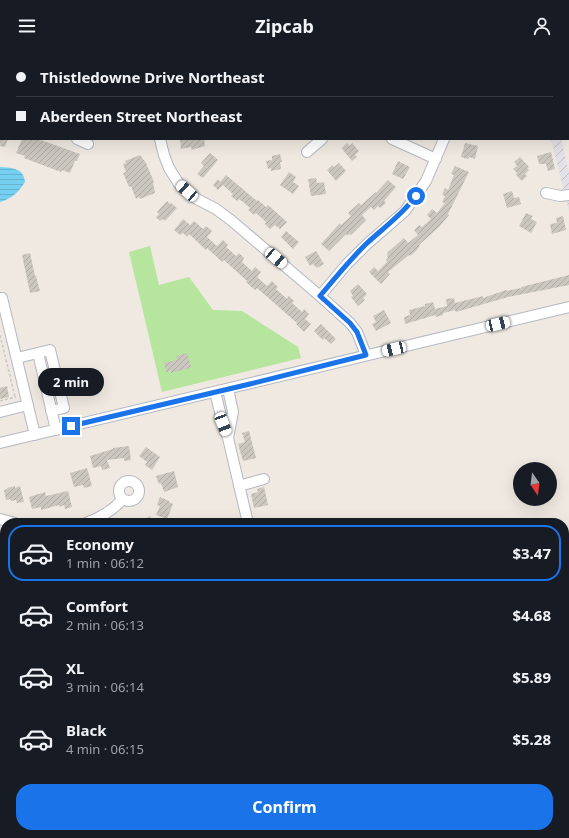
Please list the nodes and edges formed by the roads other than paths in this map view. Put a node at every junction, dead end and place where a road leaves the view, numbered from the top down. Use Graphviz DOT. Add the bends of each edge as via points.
graph roads {
  1 [pos="79,140"];
  2 [pos="160,140"];
  3 [pos="321,140"];
  4 [pos="394,140"];
  5 [pos="444,140"];
  6 [pos="88,144"];
  7 [pos="308,152"];
  8 [pos="436,159"];
  9 [pos="546,194"];
  10 [pos="569,195"];
  11 [pos="320,296"];
  12 [pos="0,298"];
  13 [pos="569,307"];
  14 [pos="366,355"];
  15 [pos="17,358"];
  16 [pos="228,389"];
  17 [pos="215,392"];
  18 [pos="28,405"];
  19 [pos="0,412"];
  20 [pos="56,430"];
  21 [pos="35,435"];
  22 [pos="228,438"];
  23 [pos="0,443"];
  24 [pos="264,479"];
  25 [pos="239,486"];
  26 [pos="123,499"];
  27 [pos="99,518"];
  28 [pos="247,518"];
  1 -- 6 [label="street"];
  2 -- 11 [label="street" via="164,155 179,184 195,198 232,221"];
  3 -- 7 [label="street"];
  4 -- 8 [label="street"];
  5 -- 8 [label="street"];
  8 -- 11 [label="street" via="426,181 405,210 347,264"];
  9 -- 10 [label="street"];
  11 -- 14 [label="street" via="350,323 357,332"];
  12 -- 15 [label="street"];
  13 -- 14 [label="street"];
  14 -- 16 [label="street"];
  15 -- 18 [label="street"];
  15 -- 20 [label="street" via="38,353"];
  16 -- 17 [label="street"];
  16 -- 22 [label="street" via="233,412"];
  17 -- 20 [label="street"];
  17 -- 22 [label="street"];
  18 -- 19 [label="street"];
  18 -- 21 [label="street"];
  20 -- 21 [label="street"];
  21 -- 23 [label="street"];
  22 -- 25 [label="street"];
  24 -- 25 [label="street"];
  25 -- 28 [label="street"];
  26 -- 27 [label="street"];
}
